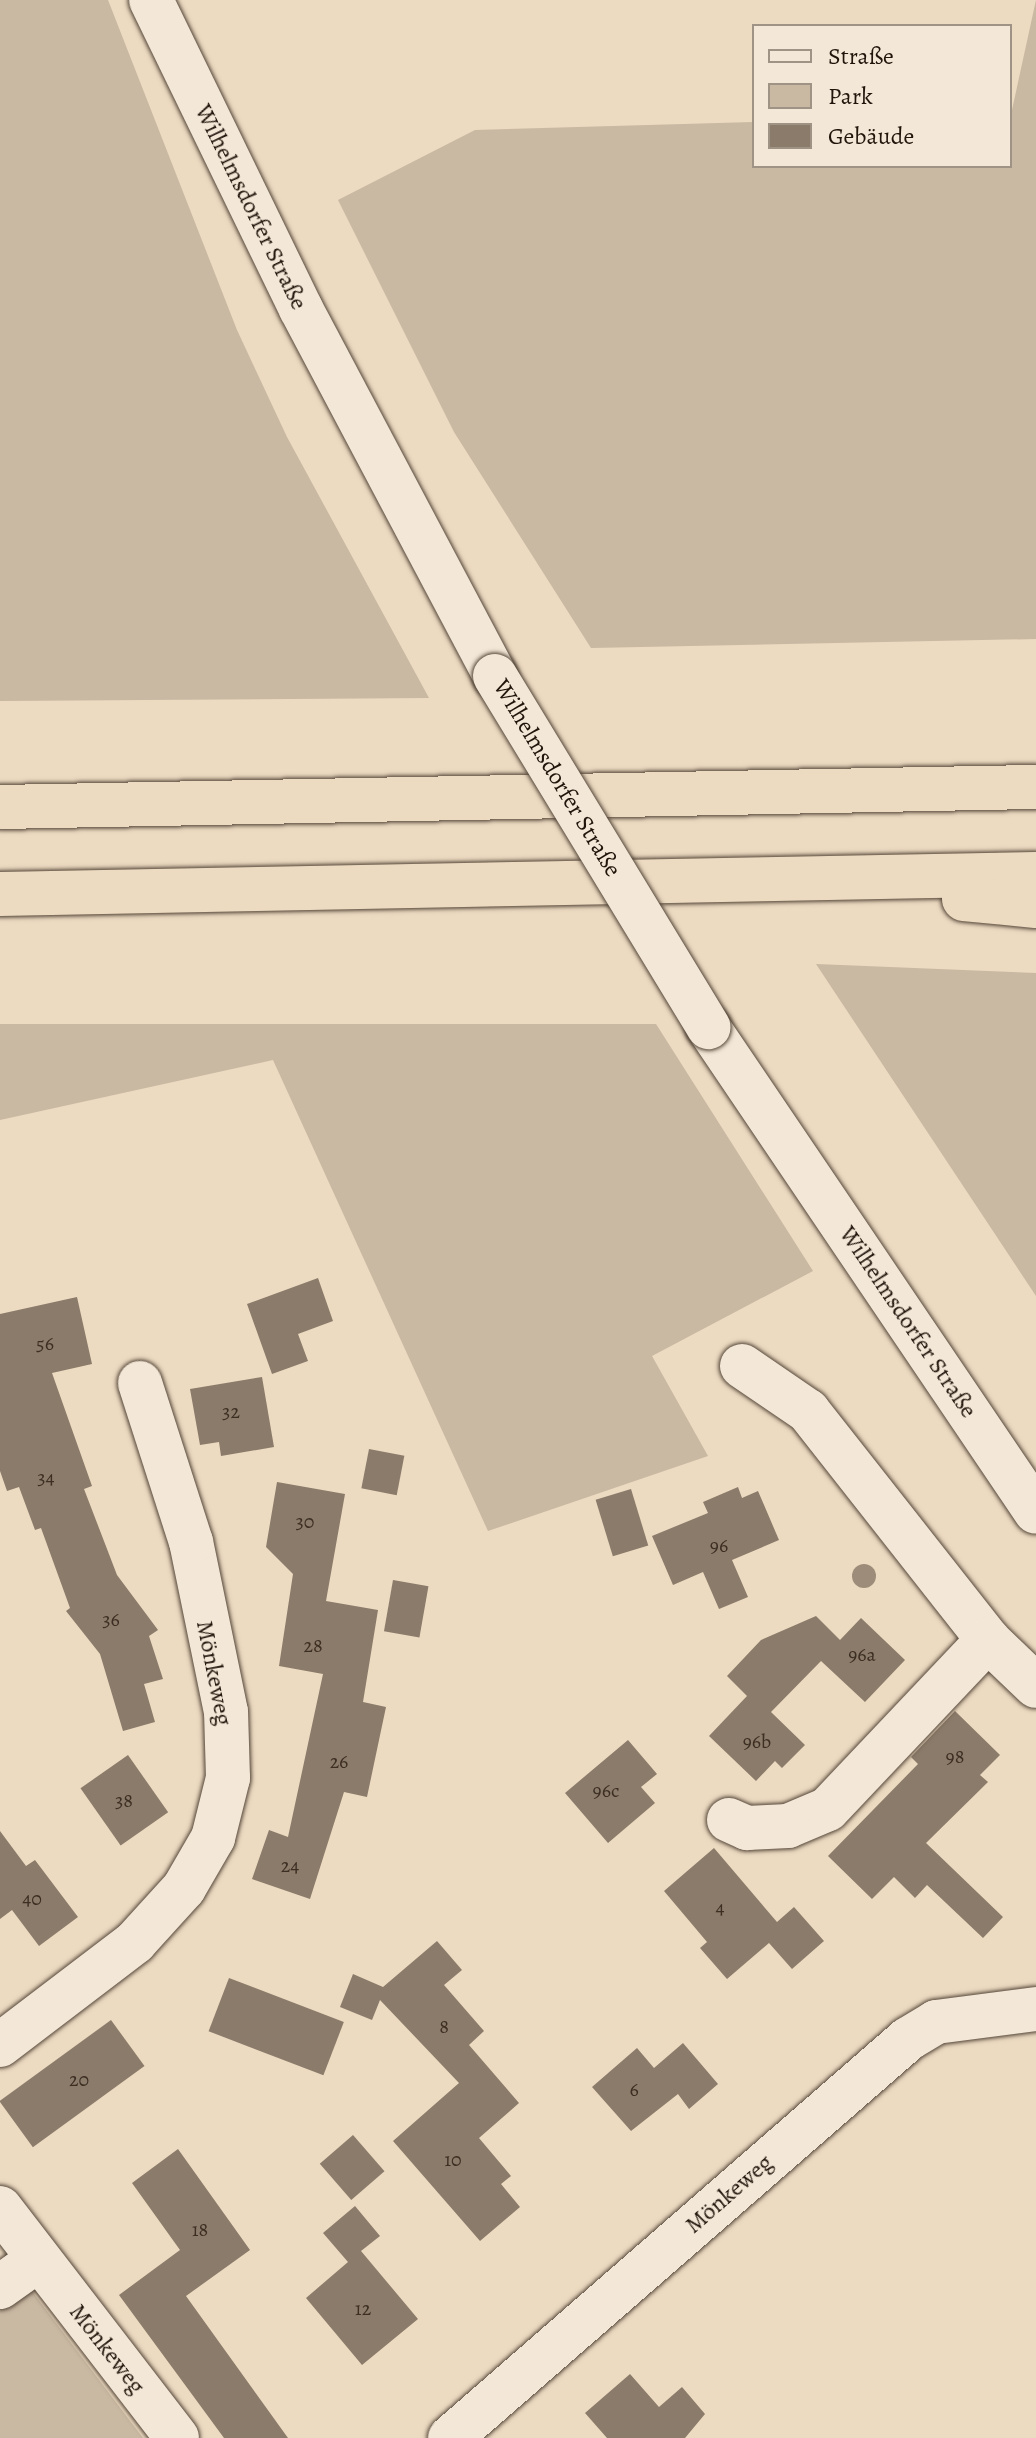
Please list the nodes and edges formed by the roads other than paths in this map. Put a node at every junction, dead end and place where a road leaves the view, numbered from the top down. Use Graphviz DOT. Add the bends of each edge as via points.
graph roads {
  1 [pos="151,0"];
  2 [pos="1036,787"];
  3 [pos="0,807"];
  4 [pos="1036,874"];
  5 [pos="851,881"];
  6 [pos="0,894"];
  7 [pos="1036,906"];
  8 [pos="742,1366"];
  9 [pos="140,1383"];
  10 [pos="1036,1512"];
  11 [pos="988,1640"];
  12 [pos="1036,1686"];
  13 [pos="729,1820"];
  14 [pos="1036,2009"];
  15 [pos="0,2045"];
  16 [pos="0,2208"];
  17 [pos="38,2260"];
  18 [pos="0,2287"];
  19 [pos="177,2438"];
  20 [pos="450,2438"];
  1 -- 10 [label="street, Wilhelmsdorfer Straße, bridge" via="301,309 495,676 708,1027"];
  2 -- 3 [label="highway"];
  4 -- 5 [label="highway"];
  5 -- 6 [label="highway"];
  5 -- 7 [label="highway"];
  8 -- 11 [label="street" via="808,1411"];
  9 -- 15 [label="street, Mönkeweg" via="191,1542 226,1712 228,1778 213,1838 184,1888 135,1942"];
  11 -- 12 [label="street"];
  11 -- 13 [label="street" via="828,1809 788,1826 747,1828"];
  14 -- 20 [label="street, Mönkeweg" via="936,2022 908,2039"];
  16 -- 17 [label="street, Mönkeweg"];
  17 -- 18 [label="street"];
  17 -- 19 [label="street, Mönkeweg"];
}
